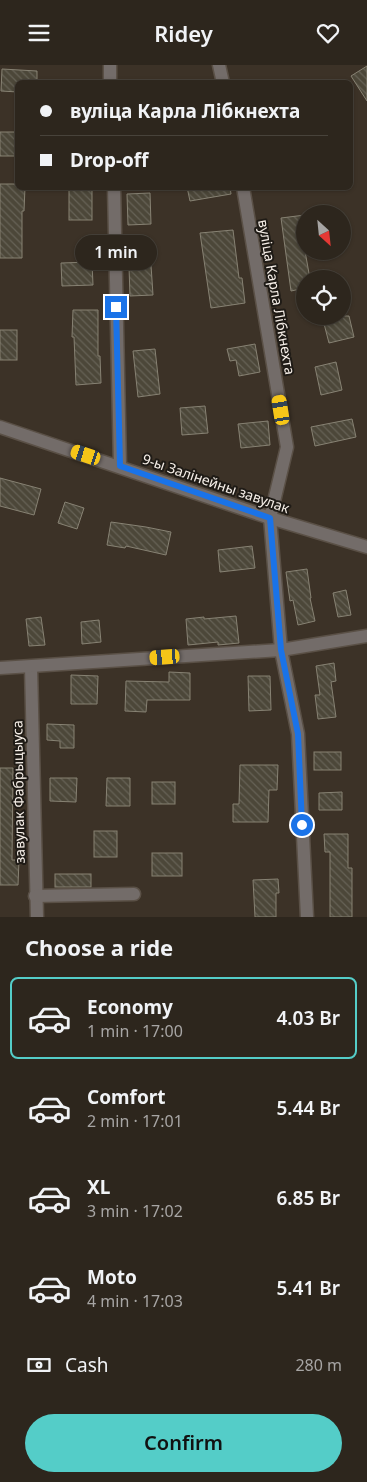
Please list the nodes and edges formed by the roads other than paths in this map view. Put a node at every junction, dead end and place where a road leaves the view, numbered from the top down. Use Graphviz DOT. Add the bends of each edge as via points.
graph roads {
  1 [pos="110,65"];
  2 [pos="220,65"];
  3 [pos="110,80"];
  4 [pos="222,80"];
  5 [pos="114,190"];
  6 [pos="244,190"];
  7 [pos="0,427"];
  8 [pos="120,466"];
  9 [pos="270,518"];
  10 [pos="367,547"];
  11 [pos="367,636"];
  12 [pos="281,650"];
  13 [pos="31,667"];
  14 [pos="0,668"];
  15 [pos="134,894"];
  16 [pos="36,896"];
  17 [pos="36,917"];
  18 [pos="307,917"];
  1 -- 3 [label="street"];
  2 -- 4 [label="street"];
  5 -- 8 [label="street"];
  6 -- 9 [label="street, вуліца Карла Лібкнехта" via="287,447"];
  7 -- 8 [label="street, 9-ы Залінейны завулак"];
  8 -- 9 [label="street, 9-ы Залінейны завулак"];
  9 -- 10 [label="street, 9-ы Залінейны завулак"];
  9 -- 12 [label="street, вуліца Карла Лібкнехта"];
  11 -- 12 [label="street"];
  12 -- 13 [label="street"];
  12 -- 18 [label="street, вуліца Карла Лібкнехта" via="298,734"];
  13 -- 14 [label="street"];
  13 -- 16 [label="street, завулак Фабрыцыуса"];
  15 -- 16 [label="street"];
  16 -- 17 [label="street, завулак Фабрыцыуса"];
}
